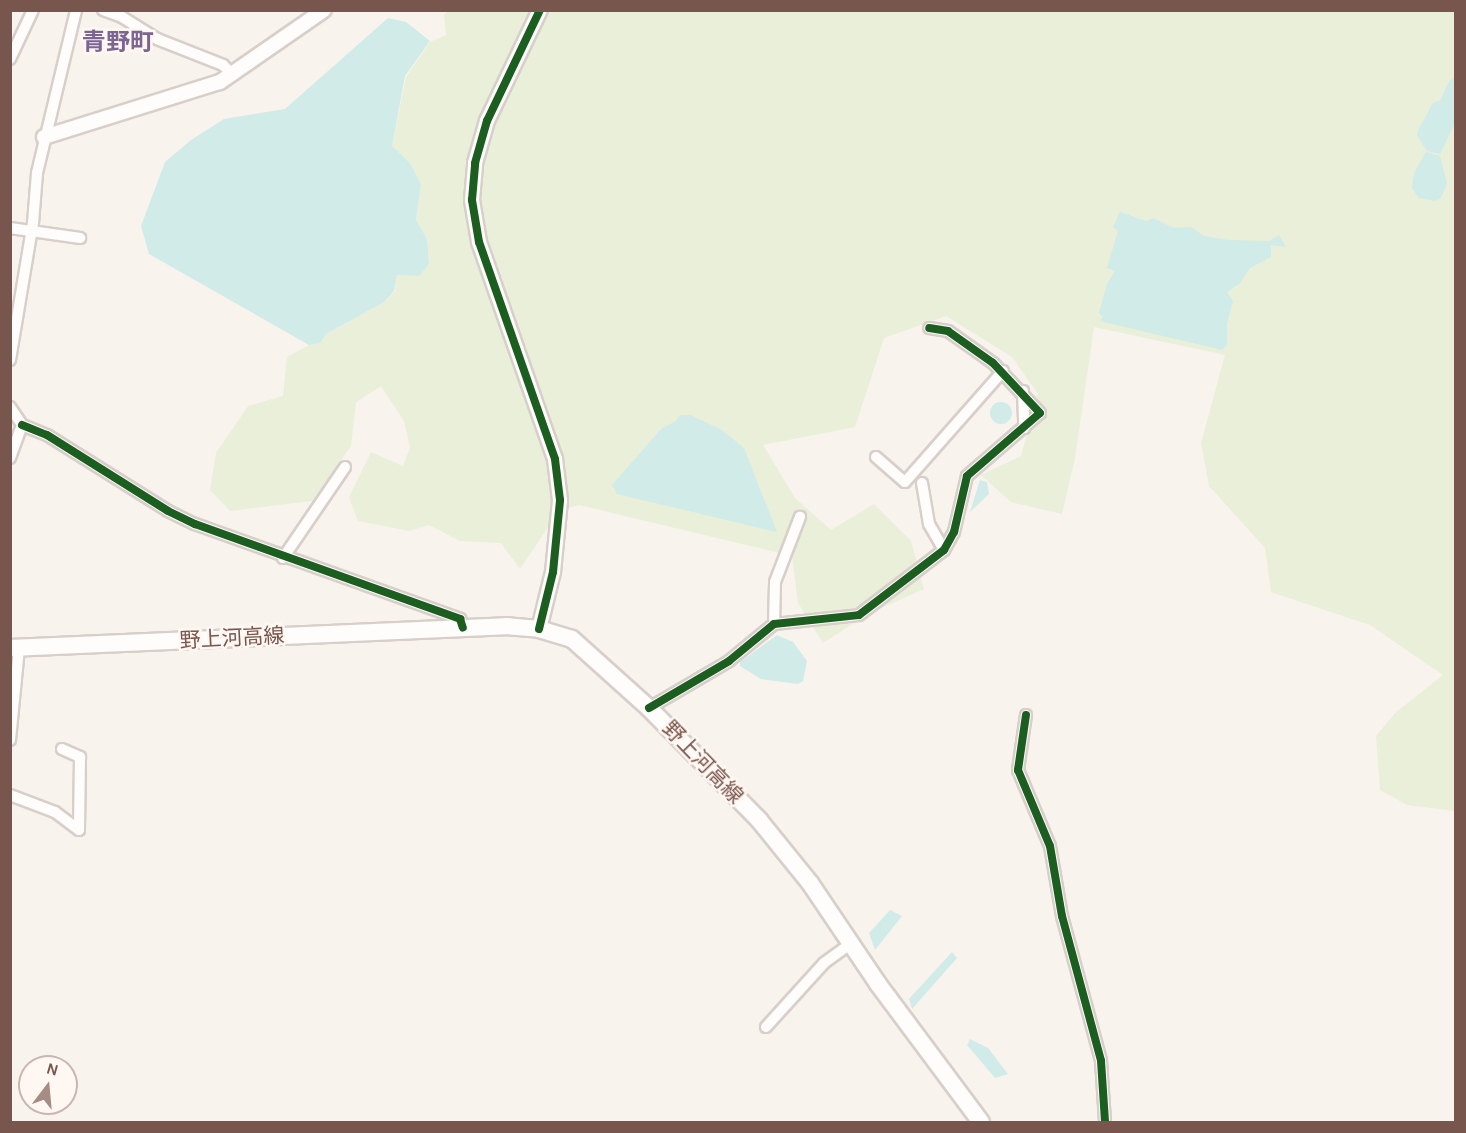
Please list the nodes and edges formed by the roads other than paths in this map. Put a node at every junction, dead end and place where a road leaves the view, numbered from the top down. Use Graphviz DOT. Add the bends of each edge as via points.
graph roads {
  1 [pos="33,10"];
  2 [pos="76,10"];
  3 [pos="103,10"];
  4 [pos="324,10"];
  5 [pos="540,10"];
  6 [pos="10,59"];
  7 [pos="233,75"];
  8 [pos="44,137"];
  9 [pos="10,228"];
  10 [pos="31,234"];
  11 [pos="80,238"];
  12 [pos="929,328"];
  13 [pos="10,360"];
  14 [pos="1003,371"];
  15 [pos="1023,391"];
  16 [pos="10,407"];
  17 [pos="22,425"];
  18 [pos="1024,428"];
  19 [pos="876,457"];
  20 [pos="10,458"];
  21 [pos="345,467"];
  22 [pos="922,483"];
  23 [pos="800,517"];
  24 [pos="944,550"];
  25 [pos="283,558"];
  26 [pos="774,624"];
  27 [pos="463,628"];
  28 [pos="539,629"];
  29 [pos="15,649"];
  30 [pos="649,708"];
  31 [pos="12,713"];
  32 [pos="1026,715"];
  33 [pos="10,740"];
  34 [pos="62,749"];
  35 [pos="10,795"];
  36 [pos="852,943"];
  37 [pos="766,1027"];
  38 [pos="981,1122"];
  39 [pos="1105,1122"];
  1 -- 6 [label="street"];
  2 -- 8 [label="street"];
  3 -- 7 [label="street" via="157,39 223,65"];
  4 -- 7 [label="street"];
  5 -- 28 [label="street" via="487,121 475,163 472,200 479,242 555,459 559,510 553,572"];
  7 -- 8 [label="street" via="191,94"];
  8 -- 10 [label="street"];
  9 -- 10 [label="street"];
  10 -- 11 [label="street"];
  10 -- 13 [label="street"];
  12 -- 14 [label="street" via="948,331"];
  14 -- 15 [label="street"];
  14 -- 19 [label="street" via="905,482"];
  15 -- 18 [label="street"];
  15 -- 18 [label="street" via="1040,413"];
  16 -- 17 [label="street"];
  17 -- 20 [label="street"];
  17 -- 25 [label="street" via="47,435 168,511"];
  18 -- 24 [label="street" via="967,477 954,532"];
  21 -- 25 [label="street"];
  22 -- 24 [label="street" via="928,524"];
  23 -- 26 [label="street" via="775,582"];
  24 -- 26 [label="street" via="859,615"];
  25 -- 27 [label="street" via="460,619"];
  26 -- 30 [label="street" via="729,661"];
  27 -- 28 [label="main road, 野上河高線"];
  27 -- 29 [label="main road, 野上河高線"];
  28 -- 30 [label="main road, 野上河高線" via="572,639"];
  29 -- 31 [label="street"];
  30 -- 36 [label="main road, 野上河高線" via="759,820"];
  31 -- 33 [label="street"];
  32 -- 39 [label="street" via="1018,770 1050,846 1062,916 1101,1061"];
  34 -- 35 [label="street" via="80,757 79,830 55,812"];
  36 -- 37 [label="street" via="824,963"];
  36 -- 38 [label="main road, 野上河高線"];
}
